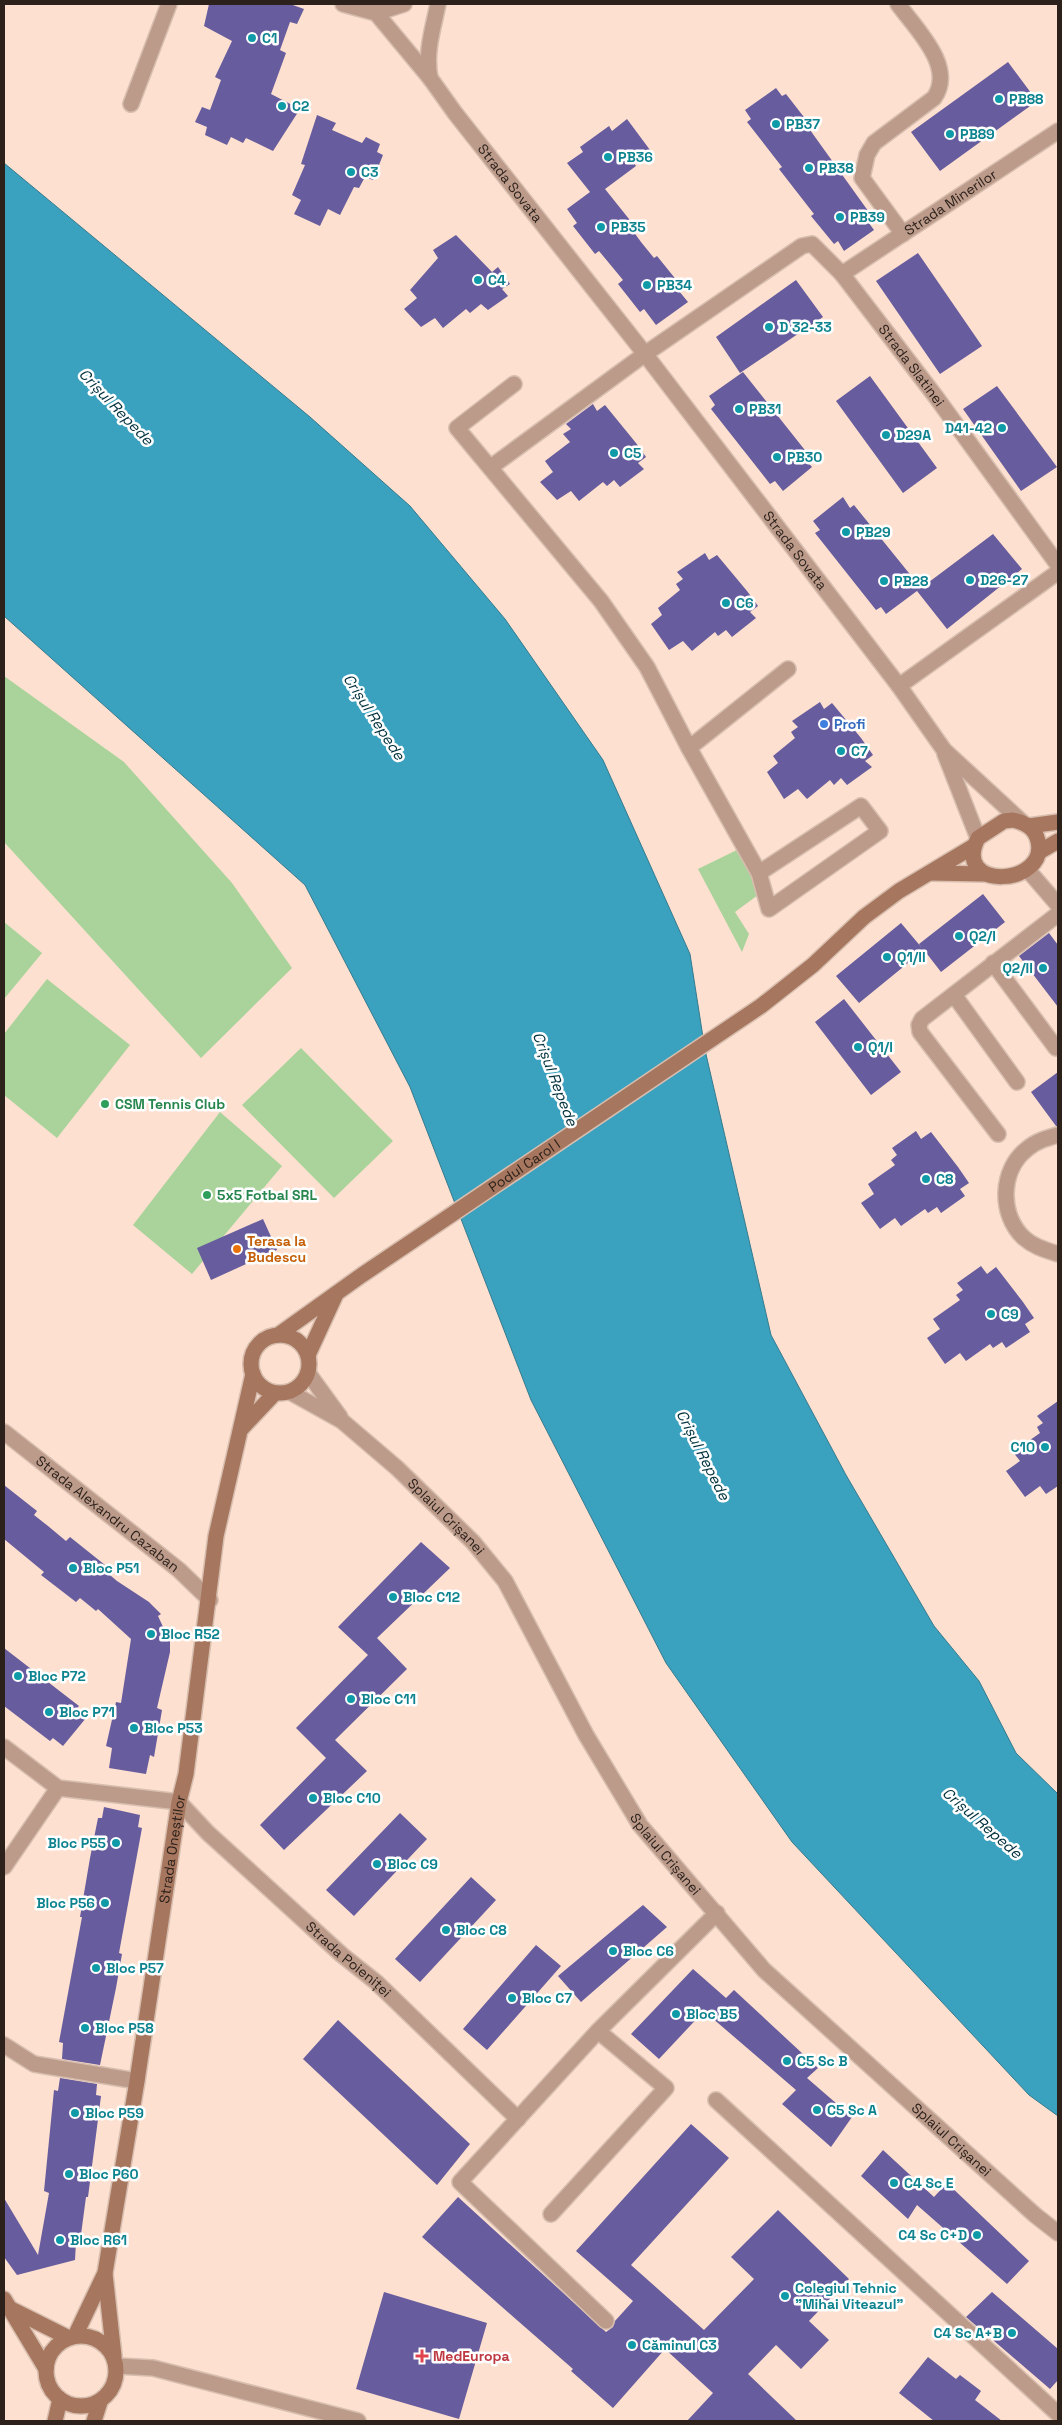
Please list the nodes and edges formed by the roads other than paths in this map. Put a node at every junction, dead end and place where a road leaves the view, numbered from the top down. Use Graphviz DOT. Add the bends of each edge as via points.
graph roads {
  1 [pos="169,4"];
  2 [pos="343,4"];
  3 [pos="404,4"];
  4 [pos="438,4"];
  5 [pos="898,4"];
  6 [pos="376,14"];
  7 [pos="430,78"];
  8 [pos="131,104"];
  9 [pos="1058,131"];
  10 [pos="903,234"];
  11 [pos="842,274"];
  12 [pos="646,354"];
  13 [pos="514,384"];
  14 [pos="491,467"];
  15 [pos="1058,565"];
  16 [pos="1058,572"];
  17 [pos="788,669"];
  18 [pos="898,686"];
  19 [pos="689,748"];
  20 [pos="944,750"];
  21 [pos="1058,822"];
  22 [pos="1025,824"];
  23 [pos="1058,841"];
  24 [pos="976,842"];
  25 [pos="1039,852"];
  26 [pos="1027,869"];
  27 [pos="759,873"];
  28 [pos="930,873"];
  29 [pos="986,874"];
  30 [pos="1058,905"];
  31 [pos="1058,914"];
  32 [pos="994,963"];
  33 [pos="954,995"];
  34 [pos="1056,1048"];
  35 [pos="1017,1082"];
  36 [pos="998,1134"];
  37 [pos="1058,1135"];
  38 [pos="1058,1254"];
  39 [pos="337,1292"];
  40 [pos="278,1335"];
  41 [pos="308,1355"];
  42 [pos="308,1373"];
  43 [pos="253,1374"];
  44 [pos="283,1392"];
  45 [pos="342,1421"];
  46 [pos="242,1428"];
  47 [pos="4,1432"];
  48 [pos="210,1600"];
  49 [pos="4,1747"];
  50 [pos="58,1788"];
  51 [pos="178,1802"];
  52 [pos="4,1867"];
  53 [pos="717,1913"];
  54 [pos="598,2031"];
  55 [pos="4,2045"];
  56 [pos="137,2081"];
  57 [pos="716,2100"];
  58 [pos="518,2120"];
  59 [pos="551,2214"];
  60 [pos="1058,2233"];
  61 [pos="105,2273"];
  62 [pos="8,2304"];
  63 [pos="606,2321"];
  64 [pos="72,2337"];
  65 [pos="115,2361"];
  66 [pos="46,2369"];
  67 [pos="60,2399"];
  68 [pos="100,2402"];
  69 [pos="1058,2414"];
  70 [pos="55,2421"];
  71 [pos="94,2421"];
  72 [pos="358,2421"];
  1 -- 8 [label="street"];
  2 -- 6 [label="street"];
  3 -- 6 [label="street"];
  4 -- 7 [label="street" via="428,50"];
  5 -- 10 [label="street" via="938,61 942,76 940,90 934,98 874,143 864,167 862,178"];
  6 -- 7 [label="street, Strada Sovata"];
  7 -- 12 [label="street, Strada Sovata"];
  9 -- 10 [label="street, Strada Minerilor"];
  10 -- 11 [label="street, Strada Minerilor"];
  11 -- 12 [label="street, Strada Slatinei" via="812,244 802,246"];
  11 -- 15 [label="street, Strada Slatinei"];
  12 -- 14 [label="street"];
  12 -- 18 [label="street, Strada Sovata"];
  13 -- 14 [label="street" via="457,428"];
  14 -- 19 [label="street" via="601,601 647,667"];
  16 -- 18 [label="street"];
  17 -- 19 [label="street"];
  18 -- 20 [label="street, Strada Sovata"];
  19 -- 27 [label="street"];
  20 -- 22 [label="street, Strada Sovata"];
  20 -- 24 [label="street, Strada Sovata"];
  21 -- 22 [label="street"];
  22 -- 24 [label="street" via="1004,821"];
  22 -- 25 [label="street" via="1038,838"];
  23 -- 25 [label="street"];
  24 -- 28 [label="street, Podul Carol I"];
  24 -- 29 [label="street" via="975,862"];
  25 -- 26 [label="street"];
  26 -- 29 [label="street" via="1000,878"];
  26 -- 30 [label="street"];
  27 -- 27 [label="street" via="861,806 880,831 769,909"];
  28 -- 29 [label="street"];
  28 -- 39 [label="street, Podul Carol I" via="864,917 813,965 761,1006"];
  31 -- 32 [label="street"];
  32 -- 33 [label="street"];
  32 -- 34 [label="street"];
  33 -- 35 [label="street"];
  33 -- 36 [label="street" via="922,1019 920,1032"];
  37 -- 38 [label="street" via="1042,1139 1026,1149 1013,1165 1006,1183 1006,1203 1012,1221 1024,1237 1040,1249"];
  39 -- 40 [label="street, Podul Carol I"];
  39 -- 41 [label="street"];
  40 -- 41 [label="street" via="298,1340"];
  40 -- 43 [label="street" via="256,1347 252,1356"];
  41 -- 42 [label="street"];
  42 -- 44 [label="street" via="303,1382"];
  42 -- 45 [label="street, Splaiul Crișanei"];
  43 -- 44 [label="street" via="258,1383"];
  43 -- 46 [label="street, Strada Oneștilor"];
  44 -- 45 [label="street, Splaiul Crișanei"];
  44 -- 46 [label="street, Strada Oneștilor"];
  45 -- 53 [label="street, Splaiul Crișanei" via="397,1468 473,1542 505,1581 586,1735 640,1825"];
  46 -- 48 [label="street, Strada Oneștilor" via="216,1536"];
  47 -- 48 [label="street, Strada Alexandru Cazaban" via="179,1570"];
  48 -- 51 [label="street, Strada Oneștilor" via="186,1774"];
  49 -- 50 [label="street"];
  50 -- 51 [label="street"];
  50 -- 52 [label="street"];
  51 -- 56 [label="street, Strada Oneștilor"];
  51 -- 58 [label="street, Strada Poieniței" via="342,1955 376,1982"];
  53 -- 54 [label="street"];
  53 -- 60 [label="street, Splaiul Crișanei" via="764,1970"];
  54 -- 58 [label="street"];
  54 -- 59 [label="street" via="666,2088"];
  55 -- 56 [label="street" via="34,2064"];
  56 -- 61 [label="street, Strada Oneștilor"];
  57 -- 69 [label="street"];
  58 -- 63 [label="street" via="460,2182"];
  61 -- 64 [label="street, Strada Oneștilor"];
  61 -- 65 [label="street, Strada Oneștilor"];
  62 -- 64 [label="street"];
  62 -- 66 [label="street"];
  64 -- 65 [label="street" via="98,2340"];
  64 -- 66 [label="street" via="52,2352"];
  65 -- 68 [label="street" via="114,2386"];
  65 -- 72 [label="street"];
  66 -- 67 [label="street" via="47,2381"];
  67 -- 68 [label="street" via="80,2407"];
  67 -- 70 [label="street"];
  68 -- 71 [label="street"];
}
